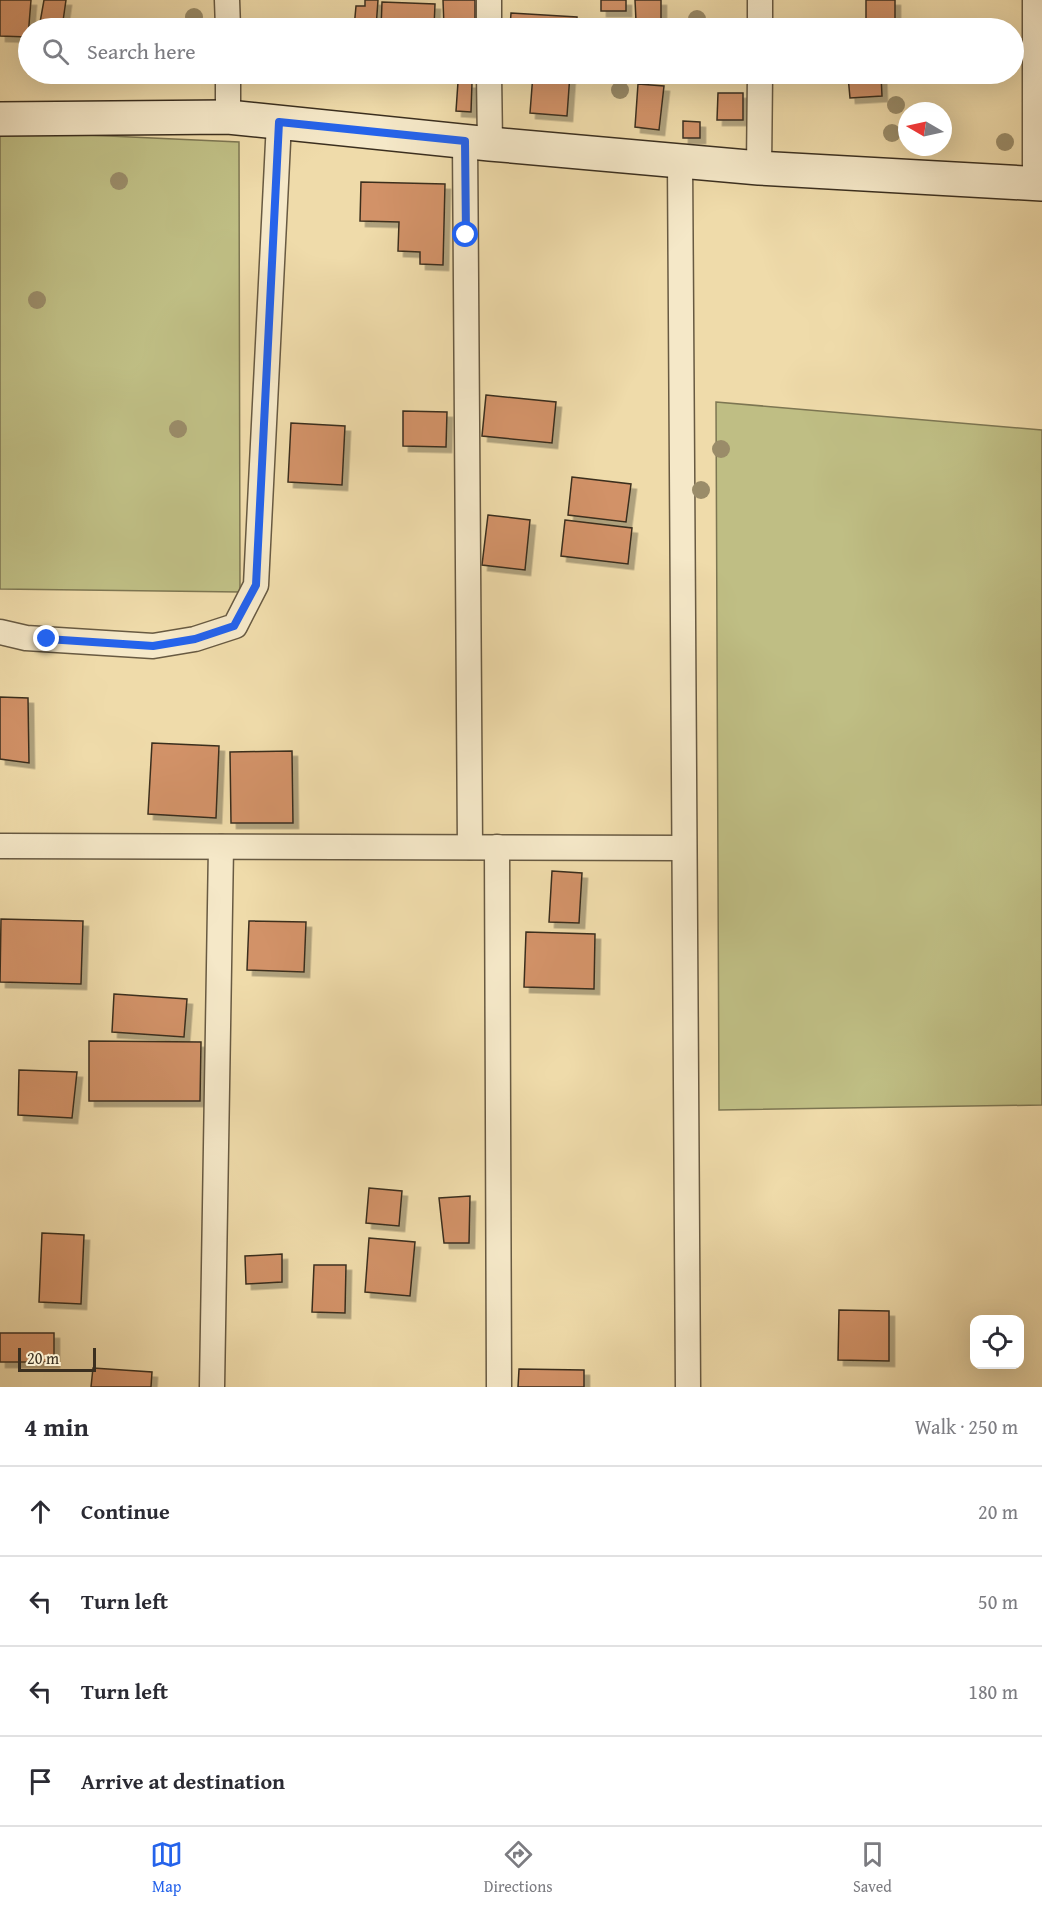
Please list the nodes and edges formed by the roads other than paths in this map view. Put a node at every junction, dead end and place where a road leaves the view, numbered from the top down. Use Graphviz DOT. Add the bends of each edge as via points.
graph roads {
  1 [pos="227,0"];
  2 [pos="489,0"];
  3 [pos="760,0"];
  4 [pos="1035,0"];
  5 [pos="228,18"];
  6 [pos="489,18"];
  7 [pos="760,18"];
  8 [pos="228,84"];
  9 [pos="487,84"];
  10 [pos="760,84"];
  11 [pos="228,117"];
  12 [pos="0,119"];
  13 [pos="279,122"];
  14 [pos="478,142"];
  15 [pos="680,161"];
  16 [pos="759,168"];
  17 [pos="1038,184"];
  18 [pos="0,632"];
  19 [pos="0,846"];
  20 [pos="221,847"];
  21 [pos="470,847"];
  22 [pos="497,847"];
  23 [pos="684,848"];
  24 [pos="212,1387"];
  25 [pos="499,1387"];
  26 [pos="688,1387"];
  1 -- 5 [label="street"];
  2 -- 6 [label="street"];
  3 -- 7 [label="street"];
  4 -- 17 [label="street"];
  8 -- 11 [label="street"];
  9 -- 14 [label="street"];
  10 -- 16 [label="street"];
  11 -- 12 [label="street"];
  11 -- 13 [label="street"];
  13 -- 14 [label="street"];
  13 -- 18 [label="street" via="256,585 234,626 195,639 153,646 26,638"];
  14 -- 15 [label="street"];
  14 -- 21 [label="street"];
  15 -- 16 [label="street"];
  15 -- 23 [label="street"];
  16 -- 17 [label="street"];
  19 -- 20 [label="street"];
  20 -- 21 [label="street"];
  20 -- 24 [label="street"];
  21 -- 22 [label="street"];
  22 -- 23 [label="street"];
  22 -- 25 [label="street"];
  23 -- 26 [label="street"];
}
